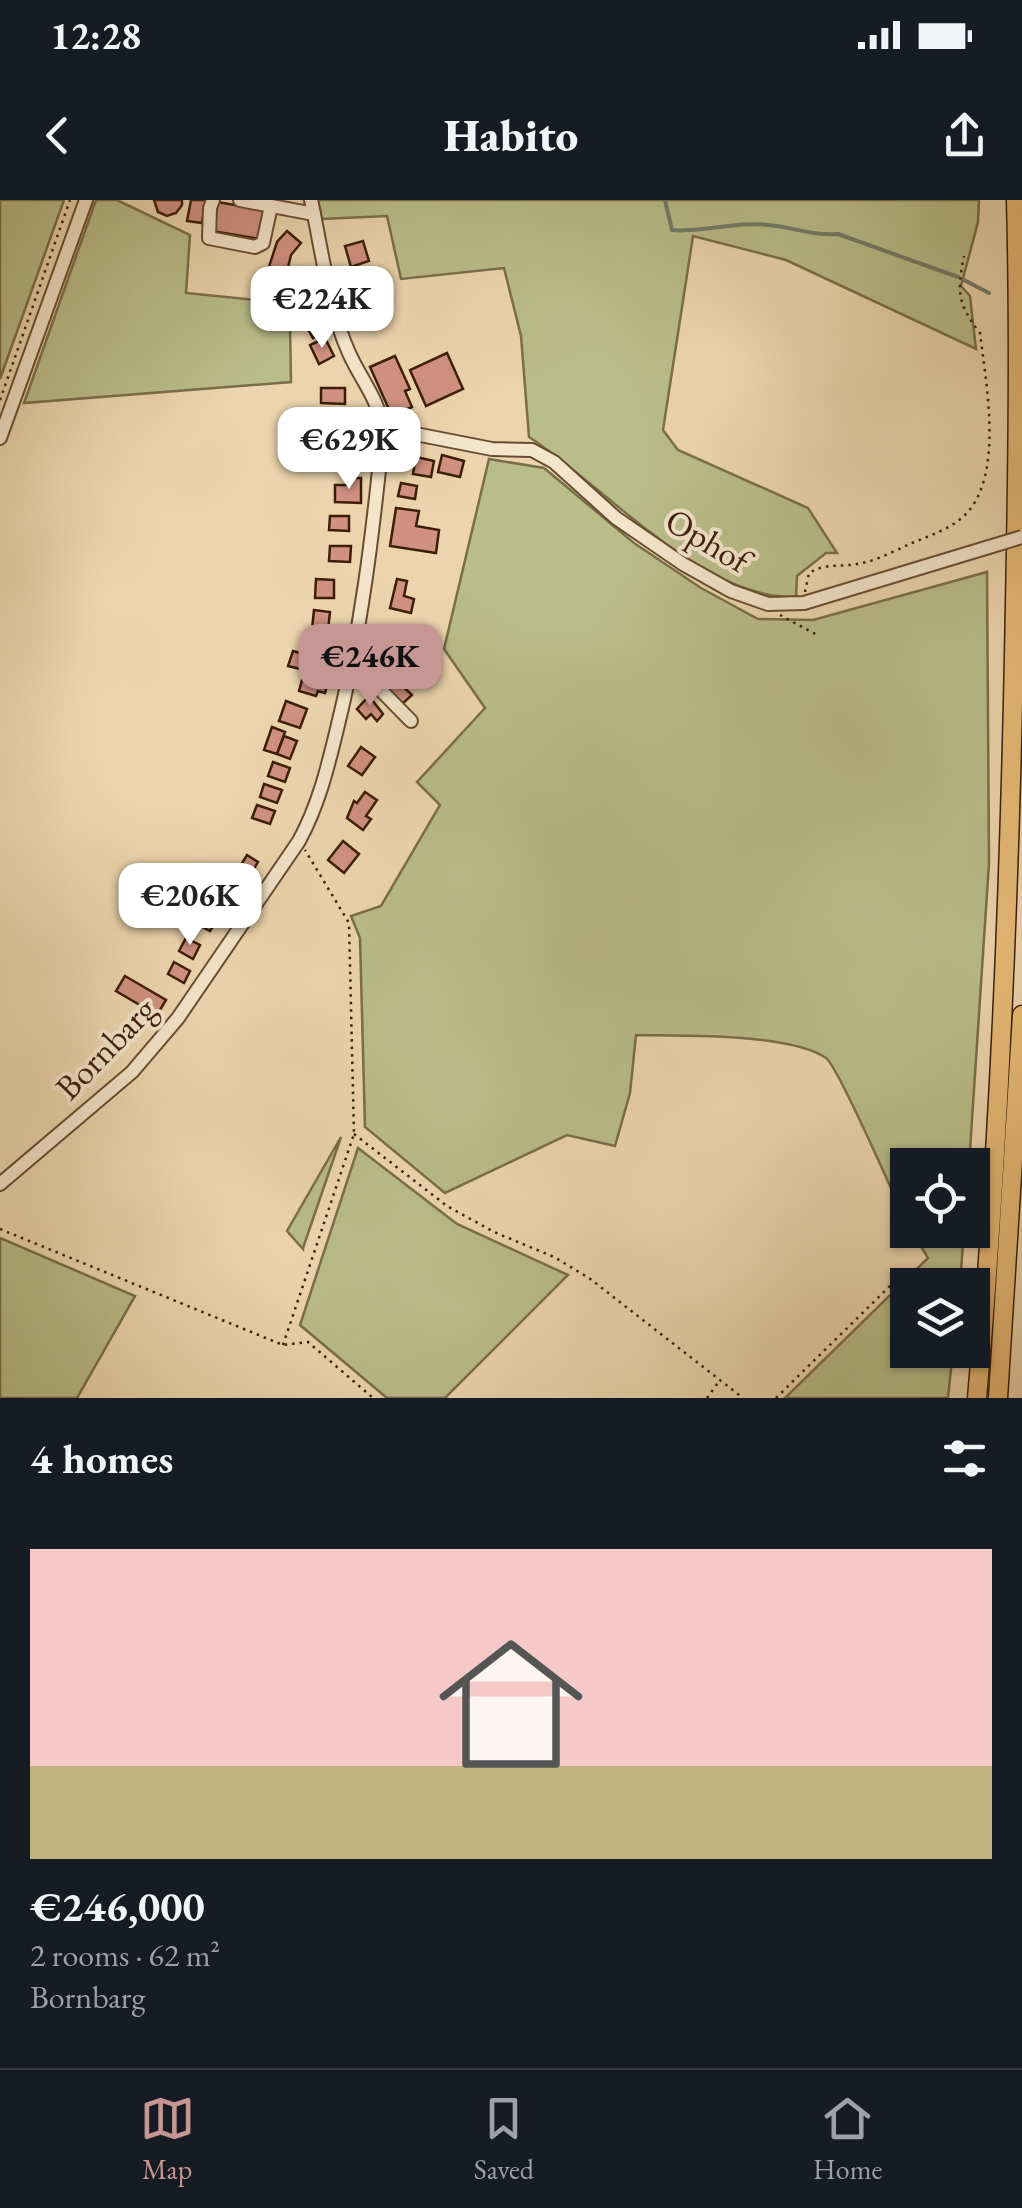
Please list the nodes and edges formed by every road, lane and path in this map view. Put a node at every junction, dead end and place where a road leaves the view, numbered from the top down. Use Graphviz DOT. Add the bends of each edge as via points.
graph roads {
  1 [pos="70,200"];
  2 [pos="86,200"];
  3 [pos="213,200"];
  4 [pos="240,200"];
  5 [pos="1016,200"];
  6 [pos="271,206"];
  7 [pos="313,207"];
  8 [pos="964,256"];
  9 [pos="0,400"];
  10 [pos="383,431"];
  11 [pos="0,438"];
  12 [pos="1022,537"];
  13 [pos="751,600"];
  14 [pos="804,603"];
  15 [pos="818,636"];
  16 [pos="352,666"];
  17 [pos="411,721"];
  18 [pos="299,841"];
  19 [pos="1022,1015"];
  20 [pos="354,1134"];
  21 [pos="0,1184"];
  22 [pos="0,1229"];
  23 [pos="890,1286"];
  24 [pos="283,1345"];
  25 [pos="720,1380"];
  26 [pos="373,1398"];
  27 [pos="707,1398"];
  28 [pos="743,1398"];
  29 [pos="776,1398"];
  30 [pos="977,1398"];
  31 [pos="998,1398"];
  1 -- 9 [label="path"];
  2 -- 11 [label="street"];
  3 -- 6 [label="street" via="209,238 256,248"];
  4 -- 6 [label="street"];
  5 -- 30 [label="highway" via="1012,747"];
  6 -- 7 [label="street"];
  7 -- 10 [label="street, Bornbarg" via="348,352 372,393"];
  8 -- 14 [label="path" via="958,292 980,334 989,453 976,502 944,530 862,564 822,565 810,573"];
  10 -- 13 [label="street, Ophof" via="532,450 683,564"];
  10 -- 16 [label="street, Bornbarg"];
  12 -- 14 [label="street, Ophof, bridge"];
  13 -- 14 [label="street, Ophof"];
  13 -- 15 [label="path"];
  16 -- 17 [label="street"];
  16 -- 18 [label="street, Bornbarg" via="324,782"];
  18 -- 20 [label="path" via="349,923"];
  18 -- 21 [label="street, Bornbarg" via="178,1018 132,1072"];
  19 -- 31 [label="highway"];
  20 -- 24 [label="path"];
  20 -- 25 [label="path" via="446,1206 589,1278"];
  22 -- 24 [label="path"];
  23 -- 29 [label="path"];
  24 -- 26 [label="path" via="308,1342"];
  25 -- 27 [label="path"];
  25 -- 28 [label="path"];
}
